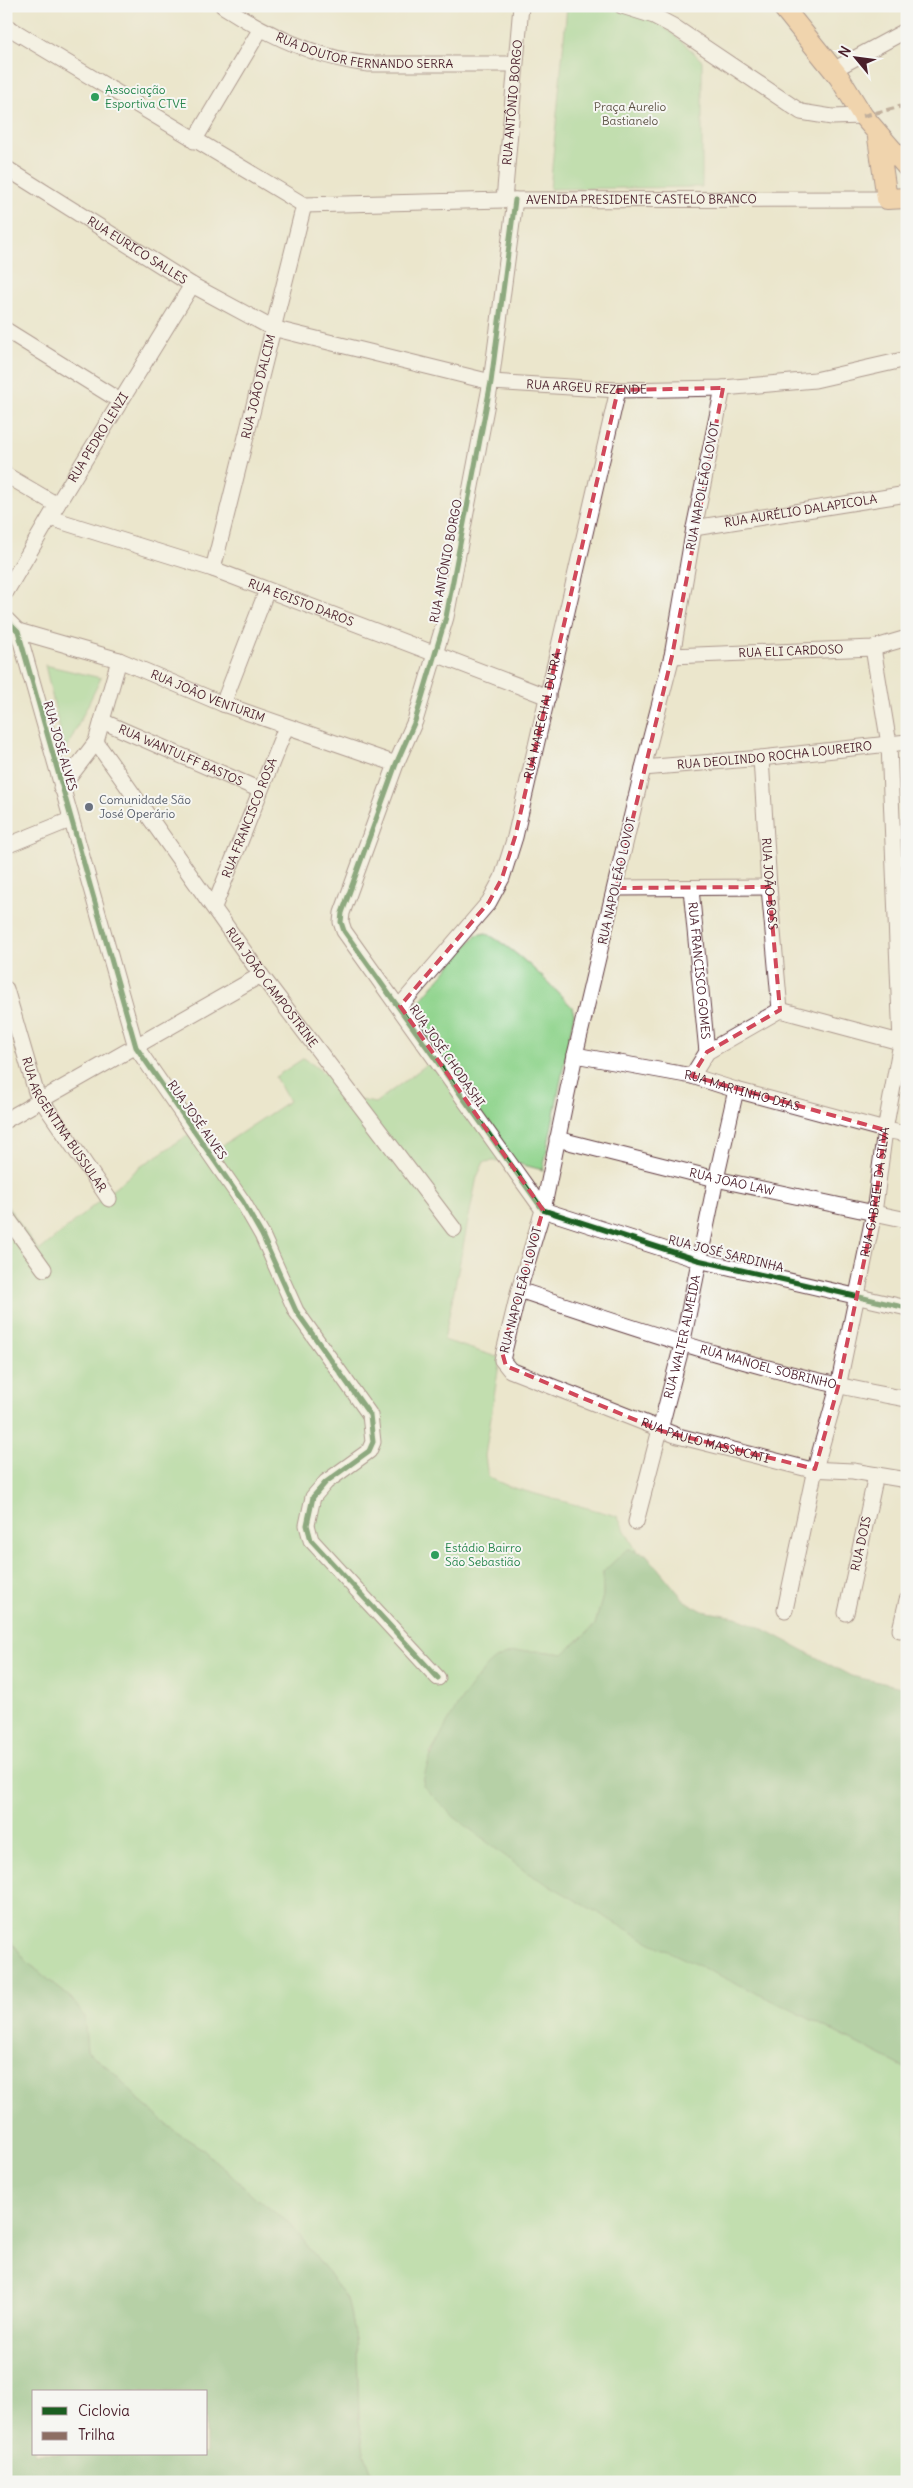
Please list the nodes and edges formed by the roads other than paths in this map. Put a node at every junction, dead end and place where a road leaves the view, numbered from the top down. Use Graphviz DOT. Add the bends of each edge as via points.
graph roads {
  1 [pos="223,6"];
  2 [pos="520,6"];
  3 [pos="622,6"];
  4 [pos="782,6"];
  5 [pos="6,26"];
  6 [pos="260,30"];
  7 [pos="907,30"];
  8 [pos="515,64"];
  9 [pos="833,70"];
  10 [pos="863,116"];
  11 [pos="877,134"];
  12 [pos="194,141"];
  13 [pos="907,167"];
  14 [pos="6,168"];
  15 [pos="897,198"];
  16 [pos="510,200"];
  17 [pos="304,205"];
  18 [pos="192,285"];
  19 [pos="272,328"];
  20 [pos="6,330"];
  21 [pos="907,359"];
  22 [pos="491,382"];
  23 [pos="722,388"];
  24 [pos="618,390"];
  25 [pos="120,401"];
  26 [pos="6,475"];
  27 [pos="907,494"];
  28 [pos="53,511"];
  29 [pos="694,528"];
  30 [pos="213,569"];
  31 [pos="268,590"];
  32 [pos="6,592"];
  33 [pos="6,619"];
  34 [pos="18,631"];
  35 [pos="907,638"];
  36 [pos="873,648"];
  37 [pos="436,654"];
  38 [pos="672,656"];
  39 [pos="120,660"];
  40 [pos="548,697"];
  41 [pos="223,704"];
  42 [pos="102,721"];
  43 [pos="286,728"];
  44 [pos="96,742"];
  45 [pos="907,742"];
  46 [pos="889,744"];
  47 [pos="761,758"];
  48 [pos="396,764"];
  49 [pos="643,768"];
  50 [pos="61,788"];
  51 [pos="260,790"];
  52 [pos="70,820"];
  53 [pos="6,846"];
  54 [pos="769,886"];
  55 [pos="616,888"];
  56 [pos="691,889"];
  57 [pos="214,907"];
  58 [pos="342,913"];
  59 [pos="903,951"];
  60 [pos="262,975"];
  61 [pos="6,989"];
  62 [pos="400,1006"];
  63 [pos="780,1010"];
  64 [pos="904,1044"];
  65 [pos="136,1047"];
  66 [pos="707,1052"];
  67 [pos="575,1055"];
  68 [pos="692,1076"];
  69 [pos="736,1090"];
  70 [pos="40,1100"];
  71 [pos="6,1120"];
  72 [pos="885,1130"];
  73 [pos="907,1134"];
  74 [pos="557,1139"];
  75 [pos="716,1178"];
  76 [pos="109,1199"];
  77 [pos="543,1210"];
  78 [pos="874,1213"];
  79 [pos="6,1216"];
  80 [pos="907,1220"];
  81 [pos="454,1229"];
  82 [pos="698,1260"];
  83 [pos="44,1268"];
  84 [pos="519,1290"];
  85 [pos="857,1296"];
  86 [pos="907,1308"];
  87 [pos="682,1345"];
  88 [pos="510,1370"];
  89 [pos="838,1387"];
  90 [pos="907,1399"];
  91 [pos="662,1431"];
  92 [pos="815,1469"];
  93 [pos="876,1475"];
  94 [pos="907,1480"];
  95 [pos="636,1522"];
  96 [pos="907,1600"];
  97 [pos="785,1610"];
  98 [pos="846,1613"];
  99 [pos="900,1630"];
  100 [pos="438,1678"];
  1 -- 6 [label="street, RUA DOUTOR FERNANDO SERRA"];
  2 -- 8 [label="street, RUA ANTÔNIO BORGO"];
  3 -- 10 [label="street" via="673,26 800,112 832,117"];
  4 -- 9 [label="main road"];
  5 -- 12 [label="street"];
  6 -- 8 [label="street, RUA DOUTOR FERNANDO SERRA" via="347,61 368,64"];
  6 -- 12 [label="street"];
  7 -- 9 [label="street"];
  8 -- 16 [label="street, RUA ANTÔNIO BORGO"];
  9 -- 10 [label="main road"];
  10 -- 11 [label="main road"];
  11 -- 13 [label="main road"];
  11 -- 15 [label="main road"];
  12 -- 17 [label="street"];
  14 -- 18 [label="street, RUA EURICO SALLES"];
  15 -- 16 [label="street, AVENIDA PRESIDENTE CASTELO BRANCO"];
  16 -- 17 [label="street, AVENIDA PRESIDENTE CASTELO BRANCO"];
  16 -- 22 [label="street, RUA ANTÔNIO BORGO"];
  17 -- 19 [label="street, RUA JOÃO DALCIM"];
  18 -- 19 [label="street, RUA EURICO SALLES"];
  18 -- 25 [label="street, RUA PEDRO LENZI"];
  19 -- 22 [label="street, RUA ARGEU REZENDE"];
  19 -- 30 [label="street, RUA JOÃO DALCIM"];
  20 -- 25 [label="street"];
  21 -- 23 [label="street, RUA ARGEU REZENDE" via="815,380"];
  22 -- 24 [label="street, RUA ARGEU REZENDE"];
  22 -- 37 [label="street, RUA ANTÔNIO BORGO"];
  23 -- 24 [label="street, RUA ARGEU REZENDE"];
  23 -- 29 [label="street, RUA NAPOLEÃO LOVOT"];
  24 -- 40 [label="street, RUA MARECHAL DUTRA"];
  25 -- 28 [label="street, RUA PEDRO LENZI"];
  26 -- 28 [label="street, RUA EGISTO DAROS"];
  27 -- 29 [label="street, RUA AURÉLIO DALAPICOLA"];
  28 -- 30 [label="street, RUA EGISTO DAROS"];
  28 -- 32 [label="street, RUA PEDRO LENZI"];
  29 -- 38 [label="street, RUA NAPOLEÃO LOVOT"];
  30 -- 31 [label="street, RUA EGISTO DAROS"];
  31 -- 37 [label="street, RUA EGISTO DAROS"];
  31 -- 41 [label="street"];
  33 -- 34 [label="street, RUA JOSÉ ALVES"];
  34 -- 39 [label="street, RUA JOÃO VENTURIM"];
  34 -- 50 [label="street, RUA JOSÉ ALVES"];
  35 -- 36 [label="street, RUA ELI CARDOSO"];
  36 -- 38 [label="street, RUA ELI CARDOSO"];
  36 -- 46 [label="street, RUA GABRIEL DA SILVA"];
  37 -- 40 [label="street, RUA EGISTO DAROS"];
  37 -- 48 [label="street, RUA ANTÔNIO BORGO"];
  38 -- 49 [label="street, RUA NAPOLEÃO LOVOT"];
  39 -- 41 [label="street, RUA JOÃO VENTURIM"];
  39 -- 42 [label="street"];
  40 -- 62 [label="street, RUA MARECHAL DUTRA" via="516,837 502,878 489,902"];
  41 -- 43 [label="street, RUA JOÃO VENTURIM"];
  42 -- 44 [label="street"];
  42 -- 51 [label="street, RUA WANTULFF BASTOS"];
  43 -- 48 [label="street, RUA JOÃO VENTURIM"];
  43 -- 51 [label="street, RUA FRANCISCO ROSA"];
  44 -- 50 [label="street"];
  44 -- 57 [label="street, RUA JOÃO CAMPOSTRINE"];
  45 -- 46 [label="street, RUA DEOLINDO ROCHA LOUREIRO"];
  46 -- 47 [label="street, RUA DEOLINDO ROCHA LOUREIRO"];
  46 -- 59 [label="street, RUA GABRIEL DA SILVA" via="892,868"];
  47 -- 49 [label="street, RUA DEOLINDO ROCHA LOUREIRO"];
  47 -- 54 [label="street, RUA JOÃO BOSS"];
  48 -- 58 [label="street, RUA ANTÔNIO BORGO"];
  49 -- 55 [label="street, RUA NAPOLEÃO LOVOT"];
  50 -- 52 [label="street, RUA JOSÉ ALVES"];
  51 -- 57 [label="street, RUA FRANCISCO ROSA"];
  52 -- 53 [label="street"];
  52 -- 65 [label="street, RUA JOSÉ ALVES"];
  54 -- 56 [label="street"];
  54 -- 63 [label="street, RUA JOÃO BOSS"];
  55 -- 56 [label="street"];
  55 -- 67 [label="street, RUA NAPOLEÃO LOVOT"];
  56 -- 66 [label="street, RUA FRANCISCO GOMES"];
  57 -- 60 [label="street, RUA JOÃO CAMPOSTRINE"];
  58 -- 62 [label="street, RUA JOSÉ CHODASHI" via="344,931"];
  59 -- 64 [label="street, RUA GABRIEL DA SILVA"];
  60 -- 65 [label="street"];
  60 -- 81 [label="street, RUA JOÃO CAMPOSTRINE"];
  61 -- 70 [label="street, RUA ARGENTINA BUSSULAR"];
  62 -- 77 [label="street, RUA JOSÉ CHODASHI"];
  63 -- 64 [label="street"];
  63 -- 66 [label="street"];
  64 -- 72 [label="street, RUA GABRIEL DA SILVA"];
  65 -- 70 [label="street"];
  65 -- 100 [label="street, RUA JOSÉ ALVES" via="243,1202 262,1235 296,1311 370,1415 374,1431 369,1451 326,1482 313,1497 307,1525 311,1540"];
  66 -- 68 [label="street"];
  67 -- 68 [label="street, RUA MARTINHO DIAS"];
  67 -- 74 [label="street, RUA NAPOLEÃO LOVOT"];
  68 -- 69 [label="street, RUA MARTINHO DIAS"];
  69 -- 72 [label="street, RUA MARTINHO DIAS"];
  69 -- 75 [label="street, RUA WALTER ALMEIDA"];
  70 -- 71 [label="street"];
  70 -- 76 [label="street, RUA ARGENTINA BUSSULAR"];
  72 -- 73 [label="street, RUA MARTINHO DIAS"];
  72 -- 78 [label="street, RUA GABRIEL DA SILVA"];
  74 -- 75 [label="street, RUA JOÃO LAW"];
  74 -- 77 [label="street, RUA NAPOLEÃO LOVOT"];
  75 -- 78 [label="street, RUA JOÃO LAW"];
  75 -- 82 [label="street, RUA WALTER ALMEIDA"];
  77 -- 82 [label="street, RUA JOSÉ SARDINHA"];
  77 -- 84 [label="street, RUA NAPOLEÃO LOVOT"];
  78 -- 80 [label="street, RUA JOÃO LAW"];
  78 -- 85 [label="street, RUA GABRIEL DA SILVA"];
  79 -- 83 [label="street"];
  82 -- 85 [label="street, RUA JOSÉ SARDINHA"];
  82 -- 87 [label="street, RUA WALTER ALMEIDA"];
  84 -- 87 [label="street, RUA MANOEL SOBRINHO"];
  84 -- 88 [label="street, RUA NAPOLEÃO LOVOT" via="502,1352 504,1363"];
  85 -- 86 [label="street, RUA JOSÉ SARDINHA"];
  85 -- 89 [label="street, RUA GABRIEL DA SILVA"];
  87 -- 89 [label="street, RUA MANOEL SOBRINHO"];
  87 -- 91 [label="street, RUA WALTER ALMEIDA"];
  88 -- 91 [label="street, RUA PAULO MASSUCATI"];
  89 -- 90 [label="street, RUA MANOEL SOBRINHO"];
  89 -- 92 [label="street, RUA GABRIEL DA SILVA"];
  91 -- 92 [label="street, RUA PAULO MASSUCATI" via="800,1468"];
  91 -- 95 [label="street, RUA WALTER ALMEIDA"];
  92 -- 93 [label="street, RUA PAULO MASSUCATI"];
  92 -- 97 [label="street, RUA GABRIEL DA SILVA"];
  93 -- 94 [label="street, RUA PAULO MASSUCATI"];
  93 -- 98 [label="street, RUA DOIS"];
  96 -- 99 [label="street"];
}
